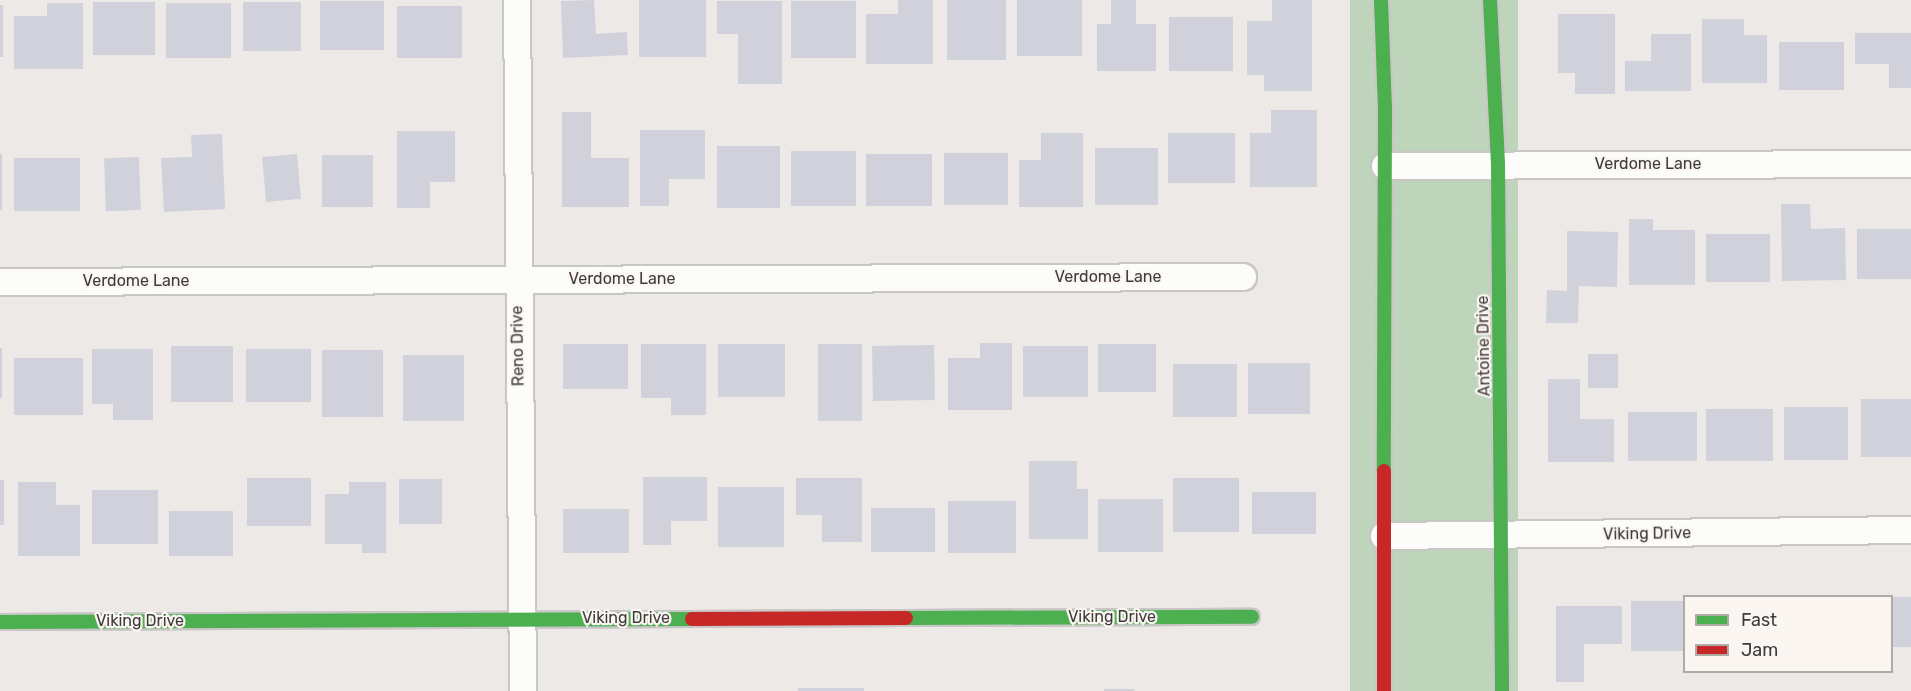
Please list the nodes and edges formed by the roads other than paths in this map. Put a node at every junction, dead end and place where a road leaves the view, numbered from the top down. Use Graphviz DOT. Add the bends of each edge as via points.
graph roads {
  1 [pos="517,0"];
  2 [pos="1381,0"];
  3 [pos="1491,0"];
  4 [pos="1911,164"];
  5 [pos="1498,165"];
  6 [pos="1385,166"];
  7 [pos="1244,277"];
  8 [pos="517,279"];
  9 [pos="0,282"];
  10 [pos="1911,530"];
  11 [pos="1384,536"];
  12 [pos="1502,536"];
  13 [pos="1252,617"];
  14 [pos="523,618"];
  15 [pos="0,622"];
  16 [pos="523,691"];
  17 [pos="1383,691"];
  18 [pos="1502,691"];
  1 -- 8 [label="street, Reno Drive"];
  2 -- 6 [label="main road"];
  3 -- 5 [label="main road, Antoine Drive"];
  4 -- 5 [label="street, Verdome Lane"];
  5 -- 6 [label="street, Verdome Lane"];
  5 -- 12 [label="main road, Antoine Drive"];
  6 -- 11 [label="main road"];
  7 -- 8 [label="street, Verdome Lane"];
  8 -- 9 [label="street, Verdome Lane"];
  8 -- 14 [label="street, Reno Drive"];
  10 -- 12 [label="street, Viking Drive"];
  11 -- 12 [label="street, Viking Drive"];
  11 -- 17 [label="main road"];
  12 -- 18 [label="main road, Antoine Drive"];
  13 -- 14 [label="main road, Viking Drive"];
  14 -- 15 [label="main road, Viking Drive"];
  14 -- 16 [label="street, Reno Drive"];
}
